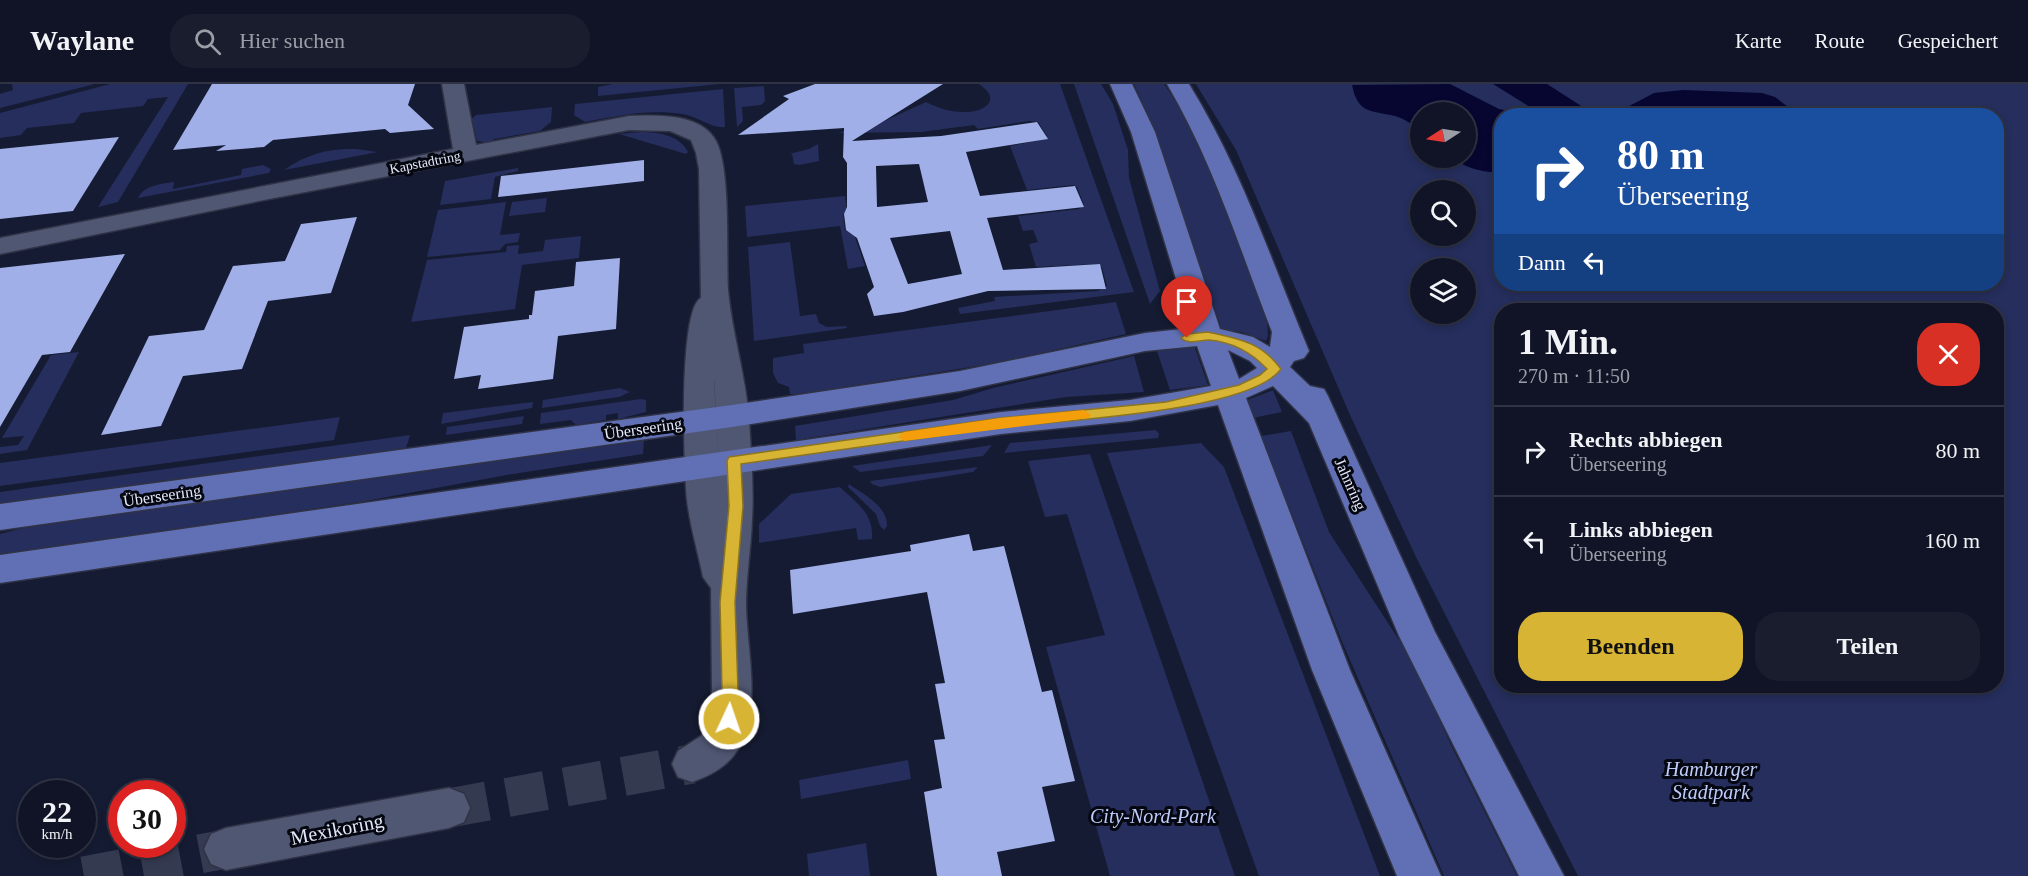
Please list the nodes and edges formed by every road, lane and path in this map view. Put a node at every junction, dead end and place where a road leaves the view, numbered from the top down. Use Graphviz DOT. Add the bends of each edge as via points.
graph roads {
  1 [pos="453,84"];
  2 [pos="1121,84"];
  3 [pos="1178,84"];
  4 [pos="466,154"];
  5 [pos="0,246"];
  6 [pos="1193,290"];
  7 [pos="1286,332"];
  8 [pos="1208,336"];
  9 [pos="1145,342"];
  10 [pos="1275,369"];
  11 [pos="1229,393"];
  12 [pos="1166,406"];
  13 [pos="1321,416"];
  14 [pos="716,418"];
  15 [pos="1242,431"];
  16 [pos="718,463"];
  17 [pos="0,517"];
  18 [pos="0,569"];
  19 [pos="692,764"];
  20 [pos="449,808"];
  21 [pos="226,849"];
  22 [pos="1419,876"];
  23 [pos="1542,876"];
  1 -- 4 [label="street"];
  2 -- 6 [label="main road" via="1143,132"];
  3 -- 7 [label="main road, Jahnring" via="1199,116 1221,166"];
  4 -- 5 [label="street, Kapstadtring"];
  4 -- 14 [label="street, Kapstadtring" via="629,123 667,123 692,132 706,143 714,285 703,322 699,383"];
  6 -- 8 [label="main road"];
  6 -- 9 [label="main road"];
  7 -- 10 [label="main road" via="1286,344"];
  7 -- 13 [label="main road, Jahnring"];
  8 -- 9 [label="main road, Überseering"];
  8 -- 10 [label="main road, Überseering" via="1243,344"];
  8 -- 11 [label="main road"];
  9 -- 14 [label="main road, Überseering" via="960,381"];
  10 -- 11 [label="main road" via="1256,384"];
  10 -- 13 [label="main road, Überseering"];
  11 -- 12 [label="main road"];
  11 -- 15 [label="main road"];
  12 -- 15 [label="main road"];
  12 -- 16 [label="main road" via="1000,423"];
  13 -- 23 [label="main road, Jahnring" via="1418,636"];
  14 -- 16 [label="street, Kapstadtring"];
  14 -- 17 [label="main road, Überseering"];
  15 -- 22 [label="main road" via="1331,670"];
  16 -- 18 [label="main road"];
  16 -- 19 [label="street" via="705,511 728,602 730,690 726,734 707,756"];
  20 -- 21 [label="street, Mexikoring"];
}
